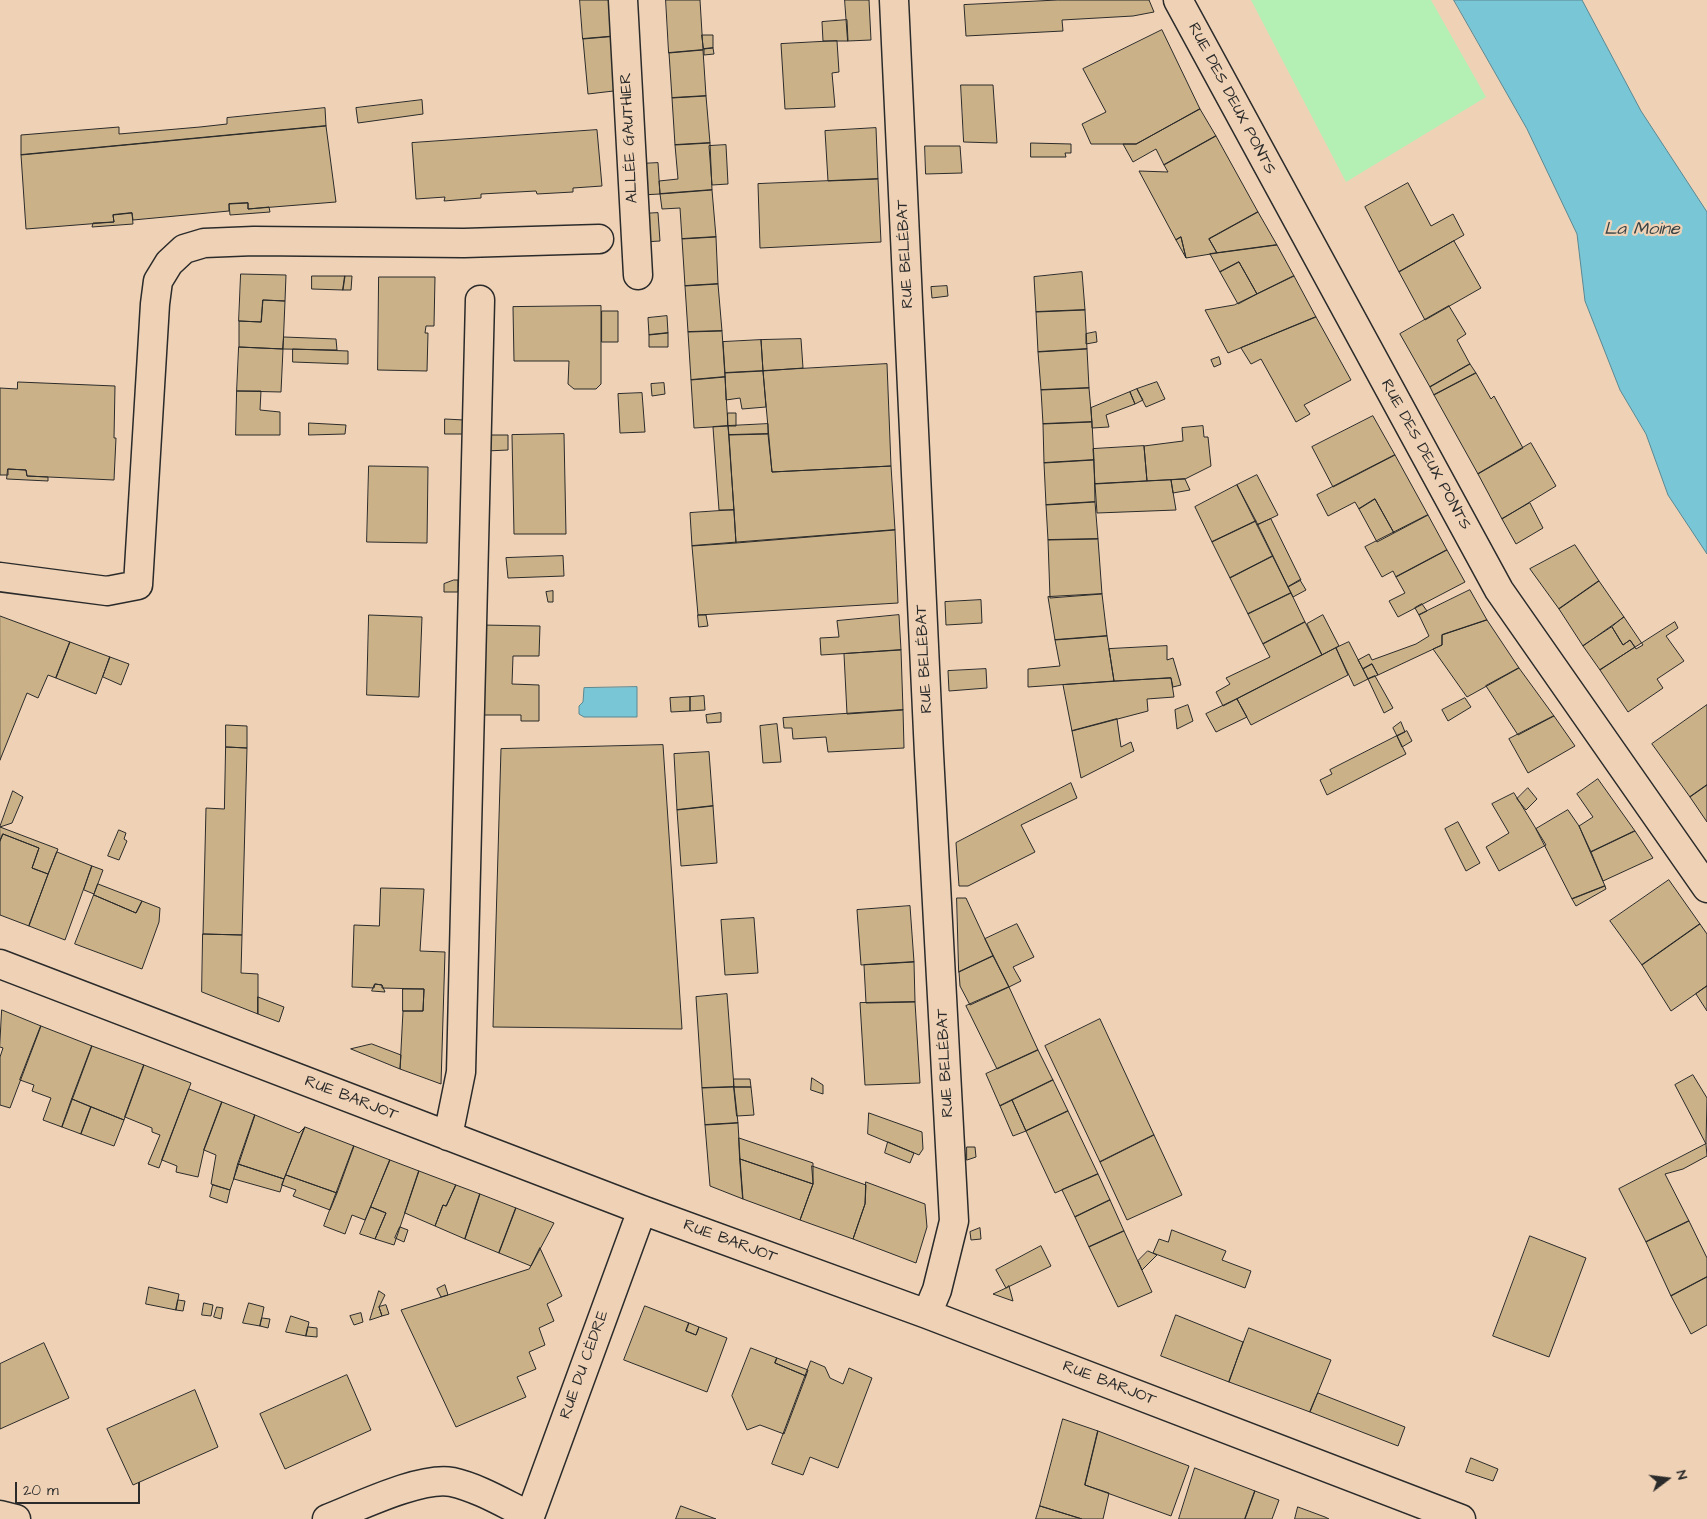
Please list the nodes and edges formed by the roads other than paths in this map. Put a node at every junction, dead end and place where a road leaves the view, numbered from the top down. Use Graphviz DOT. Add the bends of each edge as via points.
graph roads {
  1 [pos="623,0"];
  2 [pos="894,0"];
  3 [pos="1178,0"];
  4 [pos="599,239"];
  5 [pos="638,275"];
  6 [pos="480,300"];
  7 [pos="0,577"];
  8 [pos="1707,888"];
  9 [pos="0,964"];
  10 [pos="448,1136"];
  11 [pos="642,1210"];
  12 [pos="928,1314"];
  13 [pos="0,1515"];
  14 [pos="529,1518"];
  15 [pos="16,1519"];
  16 [pos="327,1519"];
  17 [pos="1461,1519"];
  1 -- 5 [label="street, ALLÉE GAUTHIER"];
  2 -- 12 [label="street, RUE BELÉBAT" via="954,1221"];
  3 -- 8 [label="street, RUE DES DEUX PONTS" via="1499,590"];
  4 -- 7 [label="street" via="464,243 254,241 204,243 184,249 169,263 158,281 154,304 138,585 107,591"];
  6 -- 10 [label="street" via="461,1072"];
  9 -- 10 [label="street, RUE BARJOT"];
  10 -- 11 [label="street, RUE BARJOT"];
  11 -- 12 [label="street, RUE BARJOT"];
  11 -- 14 [label="street, RUE DU CÈDRE"];
  12 -- 17 [label="street, RUE BARJOT"];
  13 -- 15 [label="street"];
  14 -- 16 [label="street" via="494,1498 451,1482 415,1485"];
}
